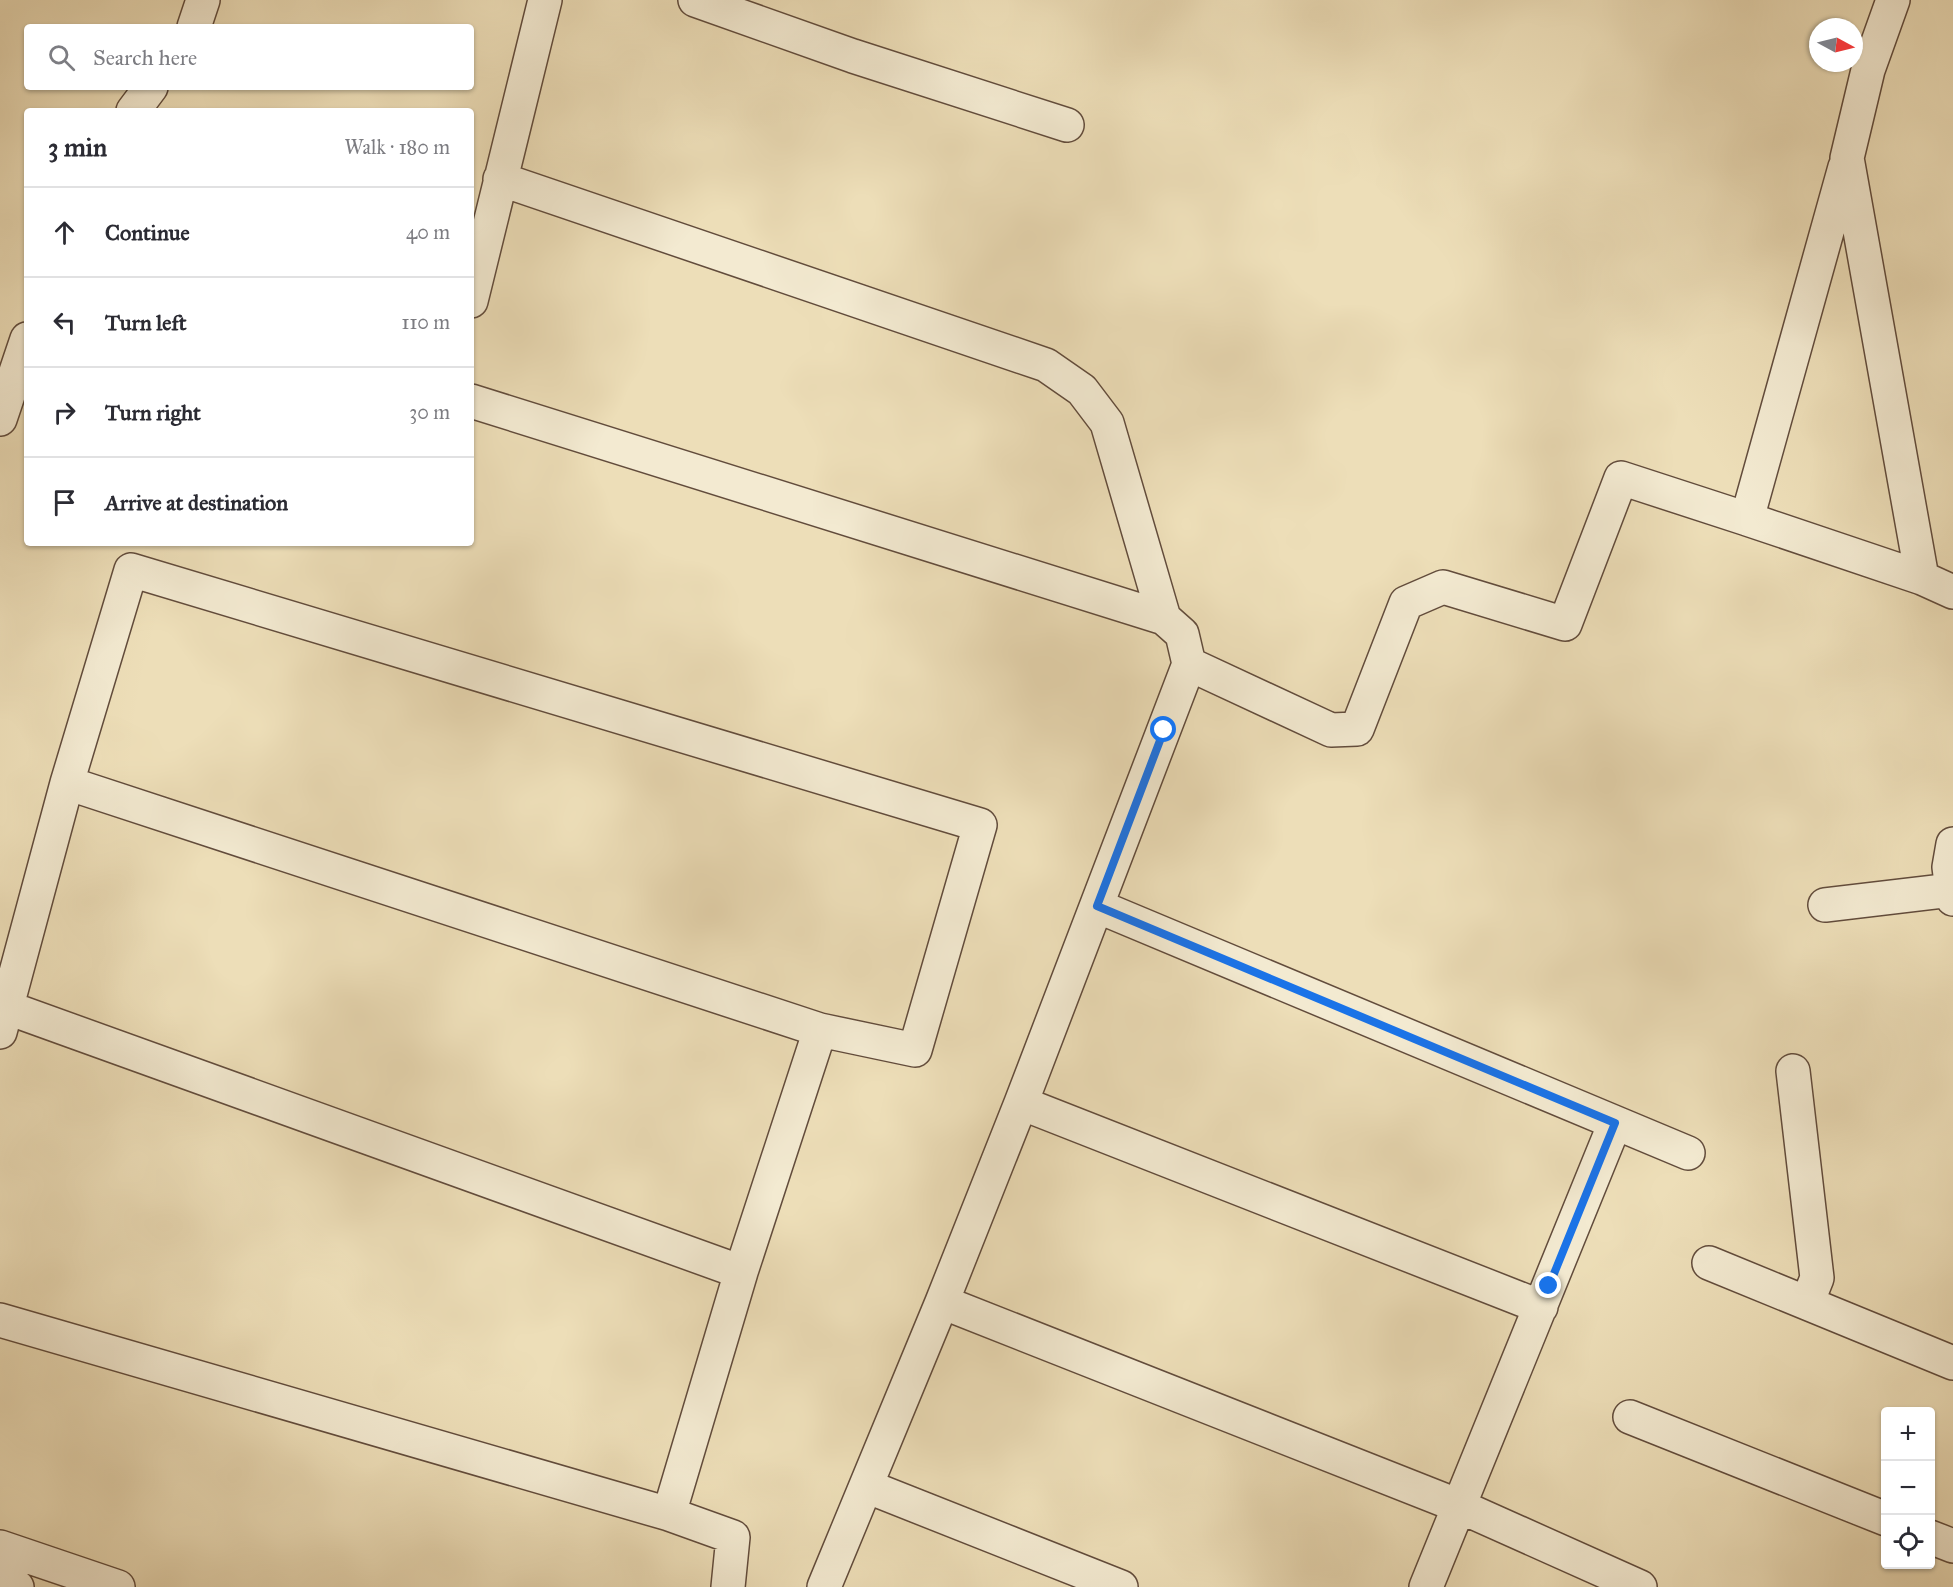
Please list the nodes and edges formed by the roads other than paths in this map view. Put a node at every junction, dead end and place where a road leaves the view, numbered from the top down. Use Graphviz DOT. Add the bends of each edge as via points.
graph roads {
  1 [pos="203,0"];
  2 [pos="545,0"];
  3 [pos="695,0"];
  4 [pos="1893,0"];
  5 [pos="195,24"];
  6 [pos="149,90"];
  7 [pos="136,108"];
  8 [pos="1067,125"];
  9 [pos="1847,158"];
  10 [pos="500,179"];
  11 [pos="474,287"];
  12 [pos="24,348"];
  13 [pos="474,402"];
  14 [pos="0,419"];
  15 [pos="1747,519"];
  16 [pos="1922,578"];
  17 [pos="1953,592"];
  18 [pos="1164,618"];
  19 [pos="1189,664"];
  20 [pos="68,783"];
  21 [pos="1953,844"];
  22 [pos="1952,895"];
  23 [pos="1825,905"];
  24 [pos="1097,906"];
  25 [pos="2,1015"];
  26 [pos="820,1030"];
  27 [pos="1793,1071"];
  28 [pos="1021,1103"];
  29 [pos="1615,1123"];
  30 [pos="1688,1153"];
  31 [pos="1709,1263"];
  32 [pos="741,1272"];
  33 [pos="942,1302"];
  34 [pos="1807,1303"];
  35 [pos="1541,1307"];
  36 [pos="0,1320"];
  37 [pos="1953,1363"];
  38 [pos="1630,1417"];
  39 [pos="866,1486"];
  40 [pos="1459,1506"];
  41 [pos="669,1514"];
  42 [pos="1881,1517"];
  43 [pos="1935,1539"];
  44 [pos="1953,1546"];
  45 [pos="0,1547"];
  46 [pos="0,1581"];
  47 [pos="17,1587"];
  48 [pos="118,1587"];
  49 [pos="728,1587"];
  50 [pos="824,1587"];
  51 [pos="1121,1587"];
  52 [pos="1426,1587"];
  53 [pos="1640,1587"];
  1 -- 5 [label="street"];
  2 -- 10 [label="street"];
  3 -- 8 [label="street"];
  4 -- 9 [label="street" via="1868,70"];
  6 -- 7 [label="street"];
  9 -- 15 [label="street"];
  9 -- 16 [label="street"];
  10 -- 11 [label="street"];
  10 -- 18 [label="street" via="1046,365 1082,390 1107,423"];
  12 -- 14 [label="street"];
  13 -- 18 [label="street"];
  15 -- 16 [label="street"];
  15 -- 19 [label="street" via="1621,478 1566,624 1443,587 1406,603 1356,729 1331,730"];
  16 -- 17 [label="street"];
  18 -- 19 [label="street" via="1182,634"];
  19 -- 24 [label="street"];
  20 -- 25 [label="street"];
  20 -- 26 [label="street"];
  20 -- 26 [label="street" via="131,570 980,825 915,1050"];
  21 -- 22 [label="street" via="1949,867"];
  22 -- 23 [label="street"];
  24 -- 28 [label="street"];
  24 -- 29 [label="street"];
  25 -- 32 [label="street"];
  26 -- 32 [label="street"];
  27 -- 34 [label="street" via="1817,1278"];
  28 -- 33 [label="street"];
  28 -- 35 [label="street"];
  29 -- 30 [label="street"];
  29 -- 35 [label="street"];
  31 -- 34 [label="street"];
  32 -- 41 [label="street"];
  33 -- 39 [label="street"];
  33 -- 40 [label="street"];
  34 -- 37 [label="street"];
  35 -- 40 [label="street"];
  36 -- 41 [label="street"];
  38 -- 42 [label="street"];
  39 -- 50 [label="street"];
  39 -- 51 [label="street"];
  40 -- 52 [label="street"];
  40 -- 53 [label="street"];
  41 -- 49 [label="street" via="733,1537"];
  43 -- 44 [label="street"];
  45 -- 48 [label="street"];
  46 -- 47 [label="street"];
}
